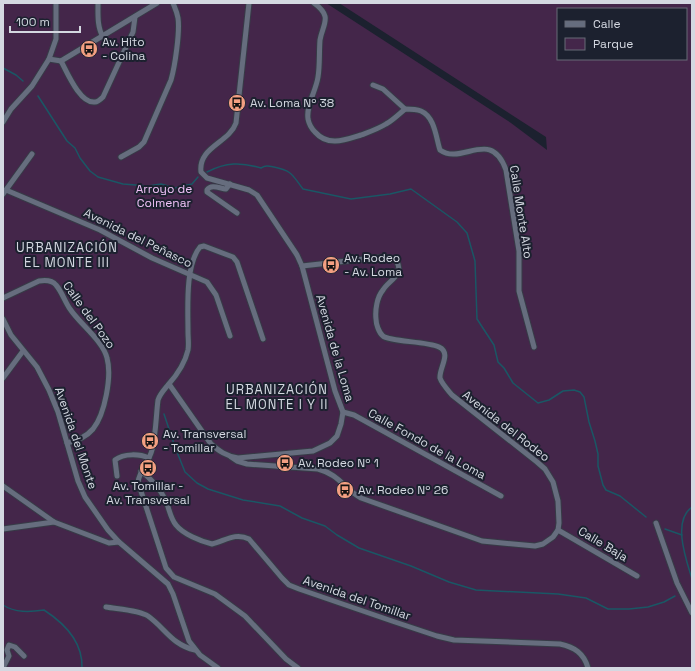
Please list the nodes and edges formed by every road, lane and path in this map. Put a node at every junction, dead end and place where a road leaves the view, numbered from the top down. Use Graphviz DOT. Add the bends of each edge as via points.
graph roads {
  1 [pos="56,3"];
  2 [pos="98,3"];
  3 [pos="156,3"];
  4 [pos="173,3"];
  5 [pos="249,3"];
  6 [pos="314,3"];
  7 [pos="135,17"];
  8 [pos="103,37"];
  9 [pos="49,59"];
  10 [pos="62,61"];
  11 [pos="373,85"];
  12 [pos="405,109"];
  13 [pos="3,122"];
  14 [pos="32,154"];
  15 [pos="121,157"];
  16 [pos="230,184"];
  17 [pos="4,192"];
  18 [pos="237,213"];
  19 [pos="302,266"];
  20 [pos="190,274"];
  21 [pos="3,298"];
  22 [pos="3,319"];
  23 [pos="230,336"];
  24 [pos="262,339"];
  25 [pos="534,347"];
  26 [pos="23,350"];
  27 [pos="3,378"];
  28 [pos="169,384"];
  29 [pos="342,412"];
  30 [pos="66,443"];
  31 [pos="231,457"];
  32 [pos="247,457"];
  33 [pos="149,458"];
  34 [pos="253,464"];
  35 [pos="141,470"];
  36 [pos="117,476"];
  37 [pos="3,486"];
  38 [pos="501,496"];
  39 [pos="54,522"];
  40 [pos="656,523"];
  41 [pos="3,529"];
  42 [pos="558,530"];
  43 [pos="119,542"];
  44 [pos="166,568"];
  45 [pos="155,573"];
  46 [pos="170,573"];
  47 [pos="163,574"];
  48 [pos="637,576"];
  49 [pos="172,579"];
  50 [pos="164,581"];
  51 [pos="170,588"];
  52 [pos="106,607"];
  53 [pos="692,613"];
  54 [pos="189,641"];
  55 [pos="183,646"];
  56 [pos="195,650"];
  57 [pos="24,656"];
  58 [pos="3,668"];
  59 [pos="218,668"];
  60 [pos="298,668"];
  61 [pos="588,668"];
  1 -- 9 [label="street" via="56,39"];
  2 -- 8 [label="street" via="100,33"];
  3 -- 7 [label="street"];
  4 -- 15 [label="street" via="178,26 171,80 144,142"];
  5 -- 16 [label="street, Avenida de la Loma" via="236,123 231,133 206,154 201,168 202,175 206,178"];
  6 -- 12 [label="street" via="322,10 326,20 321,39 318,77 308,111 308,120 317,134 325,139 342,141 380,128"];
  7 -- 8 [label="street"];
  7 -- 10 [label="street" via="134,32 103,97 97,102 88,101 82,96 72,83"];
  8 -- 10 [label="street"];
  9 -- 10 [label="street"];
  9 -- 13 [label="street" via="32,86"];
  11 -- 12 [label="street, Calle Monte Alto" via="383,89"];
  12 -- 25 [label="street, Calle Monte Alto" via="420,111 427,115 432,122 440,150 446,154 489,149 503,160 519,251 519,292"];
  14 -- 17 [label="street"];
  16 -- 18 [label="street, Avenida de la Loma" via="226,189 208,187 207,192"];
  16 -- 19 [label="street, Avenida de la Loma" via="257,195"];
  17 -- 20 [label="street, Avenida del Peñasco" via="100,230 152,258"];
  19 -- 29 [label="street, Avenida de la Loma"];
  19 -- 42 [label="street, Avenida del Rodeo" via="383,257 396,260 399,270 379,298 376,320 380,332 389,339 422,342 444,351 440,377 452,395 538,462 550,475 557,499"];
  20 -- 23 [label="street, Avenida del Peñasco" via="207,282 216,295"];
  20 -- 24 [label="street" via="195,255 202,246 233,257 237,262"];
  20 -- 28 [label="street" via="188,348 184,362"];
  21 -- 30 [label="street, Calle del Pozo" via="39,281 51,282 56,285 69,308 104,349 108,358 107,392 101,414 93,430 73,442"];
  22 -- 26 [label="street, Avenida del Monte"];
  26 -- 27 [label="street"];
  26 -- 30 [label="street, Avenida del Monte" via="49,390"];
  28 -- 31 [label="street" via="211,444"];
  28 -- 33 [label="street" via="159,395"];
  29 -- 32 [label="street, Avenida de la Loma" via="337,436 322,448 298,453"];
  29 -- 38 [label="street, Calle Fondo de la Loma" via="354,415"];
  30 -- 43 [label="street, Avenida del Monte" via="85,497"];
  31 -- 32 [label="street, Avenida de la Loma"];
  31 -- 34 [label="street"];
  32 -- 34 [label="street"];
  33 -- 35 [label="street"];
  33 -- 36 [label="street" via="130,455 118,457 114,462"];
  34 -- 42 [label="street" via="328,472 361,498 482,541 535,546 548,541"];
  35 -- 44 [label="street" via="138,482"];
  35 -- 61 [label="street, Avenida del Tomillar" via="165,498 172,519 181,530 212,544 235,536 249,539 284,580 299,590 454,640 568,646 581,654"];
  37 -- 39 [label="street"];
  39 -- 41 [label="street"];
  39 -- 43 [label="street" via="109,543"];
  40 -- 53 [label="street"];
  42 -- 48 [label="street, Calle Baja"];
  43 -- 45 [label="street, Avenida del Monte"];
  44 -- 46 [label="street"];
  44 -- 47 [label="street"];
  45 -- 47 [label="street"];
  45 -- 50 [label="street, Avenida del Monte"];
  46 -- 47 [label="street"];
  46 -- 49 [label="street"];
  47 -- 50 [label="street"];
  49 -- 50 [label="street"];
  49 -- 51 [label="street, Avenida del Monte"];
  49 -- 60 [label="street" via="215,594 244,616"];
  50 -- 51 [label="street, Avenida del Monte"];
  51 -- 54 [label="street, Avenida del Monte"];
  52 -- 55 [label="street" via="148,616"];
  54 -- 55 [label="street"];
  54 -- 56 [label="street, Avenida del Monte"];
  55 -- 56 [label="street"];
  56 -- 59 [label="street, Avenida del Monte"];
  57 -- 58 [label="street" via="9,645 9,656"];
}
